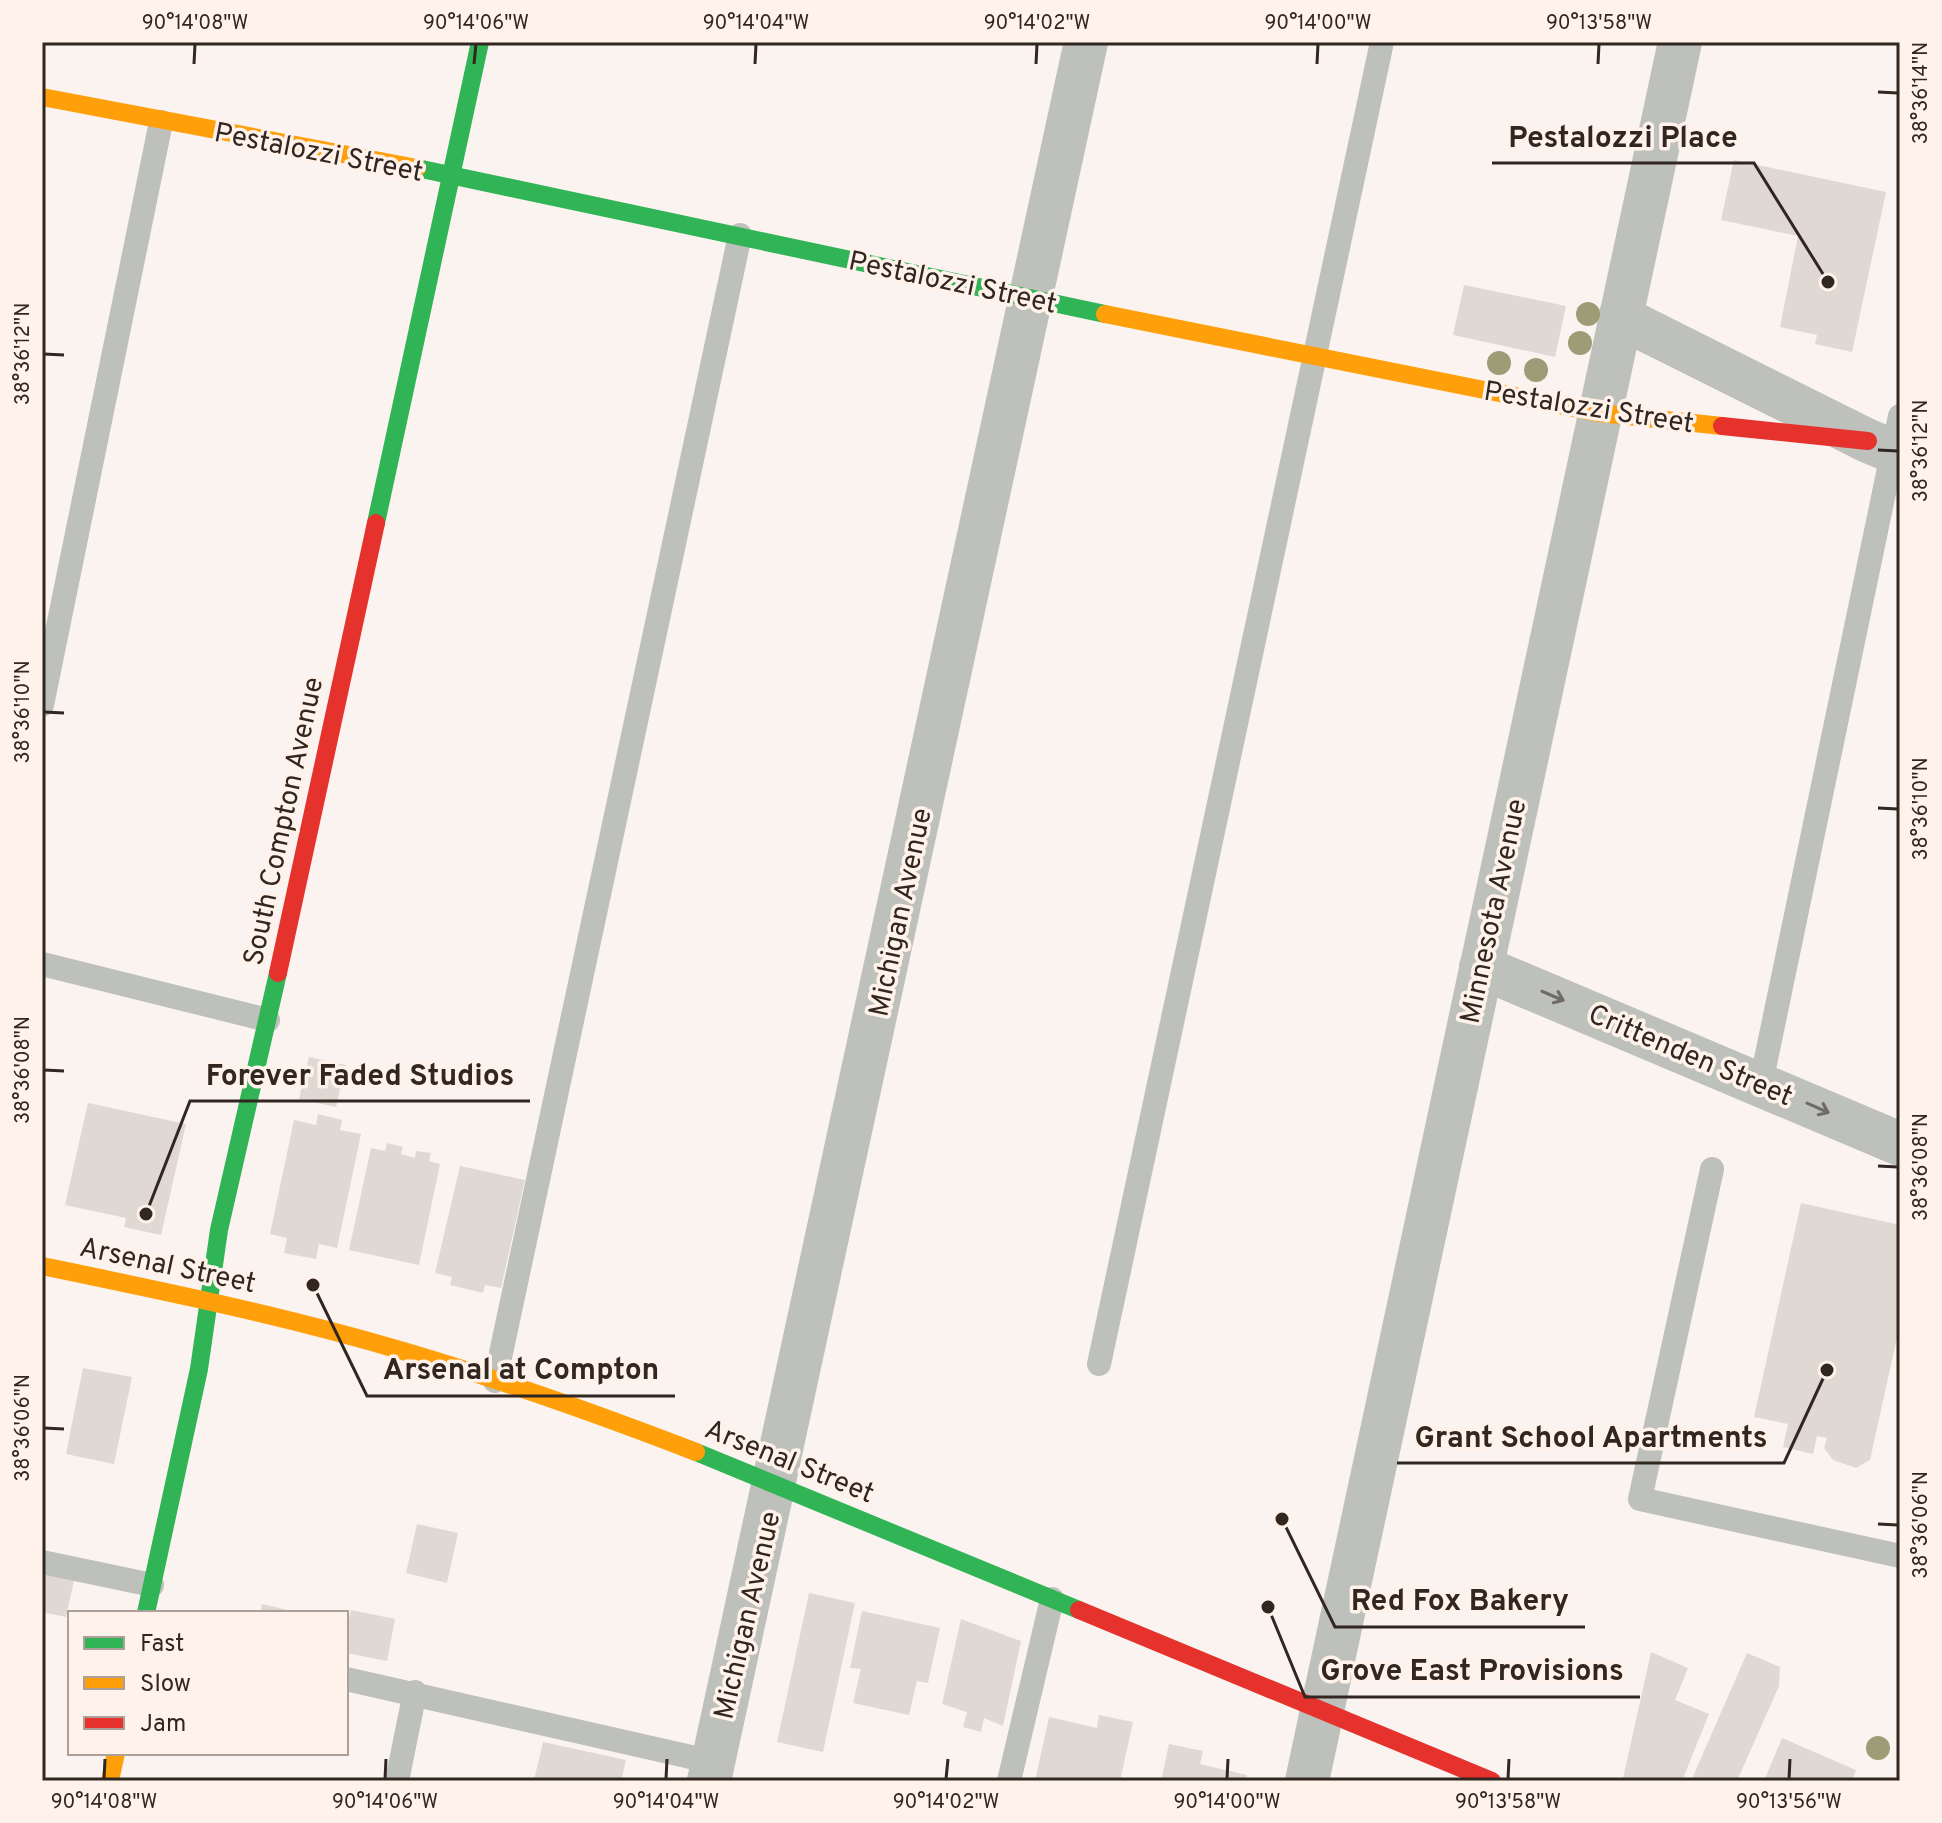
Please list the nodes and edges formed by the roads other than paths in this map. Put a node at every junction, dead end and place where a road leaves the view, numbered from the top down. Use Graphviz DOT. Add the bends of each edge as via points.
graph roads {
  1 [pos="480,42"];
  2 [pos="1086,42"];
  3 [pos="1382,42"];
  4 [pos="1680,42"];
  5 [pos="42,97"];
  6 [pos="161,122"];
  7 [pos="451,175"];
  8 [pos="740,235"];
  9 [pos="1033,299"];
  10 [pos="1620,317"];
  11 [pos="1314,355"];
  12 [pos="1599,413"];
  13 [pos="1890,441"];
  14 [pos="42,705"];
  15 [pos="42,964"];
  16 [pos="1481,967"];
  17 [pos="268,1020"];
  18 [pos="1761,1083"];
  19 [pos="1900,1144"];
  20 [pos="1712,1169"];
  21 [pos="42,1266"];
  22 [pos="208,1301"];
  23 [pos="1099,1364"];
  24 [pos="495,1381"];
  25 [pos="775,1482"];
  26 [pos="1900,1556"];
  27 [pos="42,1562"];
  28 [pos="152,1585"];
  29 [pos="1052,1599"];
  30 [pos="146,1611"];
  31 [pos="348,1679"];
  32 [pos="415,1692"];
  33 [pos="1323,1710"];
  34 [pos="116,1755"];
  35 [pos="711,1771"];
  36 [pos="110,1781"];
  37 [pos="397,1781"];
  38 [pos="1009,1781"];
  39 [pos="1307,1781"];
  40 [pos="1492,1781"];
  1 -- 7 [label="main road, South Compton Avenue"];
  2 -- 9 [label="street, Michigan Avenue"];
  3 -- 11 [label="lane"];
  4 -- 10 [label="street, Minnesota Avenue"];
  5 -- 6 [label="main road, Pestalozzi Street"];
  6 -- 7 [label="main road, Pestalozzi Street"];
  6 -- 14 [label="lane"];
  7 -- 8 [label="main road, Pestalozzi Street"];
  7 -- 17 [label="main road, South Compton Avenue"];
  8 -- 9 [label="main road, Pestalozzi Street"];
  8 -- 24 [label="lane"];
  9 -- 11 [label="main road, Pestalozzi Street"];
  9 -- 25 [label="street, Michigan Avenue"];
  10 -- 12 [label="street, Minnesota Avenue"];
  10 -- 13 [label="street"];
  11 -- 12 [label="main road, Pestalozzi Street"];
  11 -- 23 [label="lane"];
  12 -- 13 [label="main road, Pestalozzi Street"];
  12 -- 16 [label="street, Minnesota Avenue"];
  13 -- 18 [label="lane"];
  15 -- 17 [label="lane"];
  16 -- 18 [label="street, Crittenden Street, one-way"];
  16 -- 33 [label="street, Minnesota Avenue"];
  17 -- 22 [label="main road, South Compton Avenue" via="219,1230"];
  18 -- 19 [label="street, Crittenden Street, one-way"];
  20 -- 26 [label="lane" via="1640,1499"];
  21 -- 22 [label="main road, Arsenal Street"];
  22 -- 24 [label="main road, Arsenal Street"];
  22 -- 28 [label="main road, South Compton Avenue" via="199,1369"];
  24 -- 25 [label="main road, Arsenal Street"];
  25 -- 29 [label="main road, Arsenal Street"];
  25 -- 35 [label="street, Michigan Avenue"];
  27 -- 28 [label="lane"];
  28 -- 30 [label="main road, South Compton Avenue"];
  29 -- 33 [label="main road, Arsenal Street"];
  29 -- 38 [label="lane"];
  31 -- 32 [label="lane"];
  32 -- 35 [label="lane"];
  32 -- 37 [label="lane"];
  33 -- 39 [label="street, Minnesota Avenue"];
  33 -- 40 [label="main road, Arsenal Street"];
  34 -- 36 [label="main road"];
}
